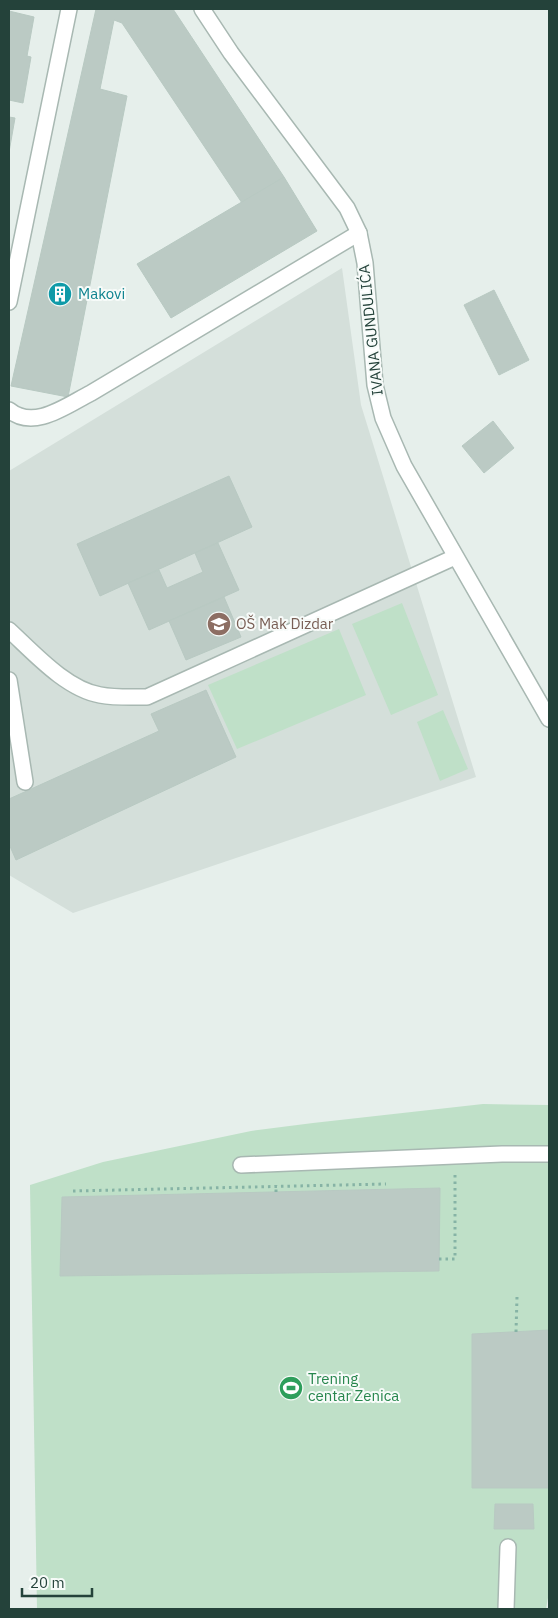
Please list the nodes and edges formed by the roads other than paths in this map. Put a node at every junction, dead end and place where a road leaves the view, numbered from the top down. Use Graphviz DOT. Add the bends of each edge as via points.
graph roads {
  1 [pos="69,9"];
  2 [pos="202,9"];
  3 [pos="359,233"];
  4 [pos="9,302"];
  5 [pos="9,410"];
  6 [pos="455,557"];
  7 [pos="9,630"];
  8 [pos="9,680"];
  9 [pos="549,719"];
  10 [pos="25,782"];
  11 [pos="549,1154"];
  12 [pos="241,1165"];
  13 [pos="508,1547"];
  14 [pos="506,1609"];
  1 -- 4 [label="street"];
  2 -- 3 [label="street, IVANA GUNDULIĆA" via="347,208"];
  3 -- 5 [label="street" via="91,393 36,418 25,418"];
  3 -- 6 [label="street, IVANA GUNDULIĆA" via="365,263 375,385 383,418 404,466"];
  6 -- 7 [label="street" via="147,697 122,698 80,689 62,678"];
  6 -- 9 [label="street, IVANA GUNDULIĆA"];
  8 -- 10 [label="street"];
  11 -- 12 [label="street"];
  13 -- 14 [label="street"];
}
